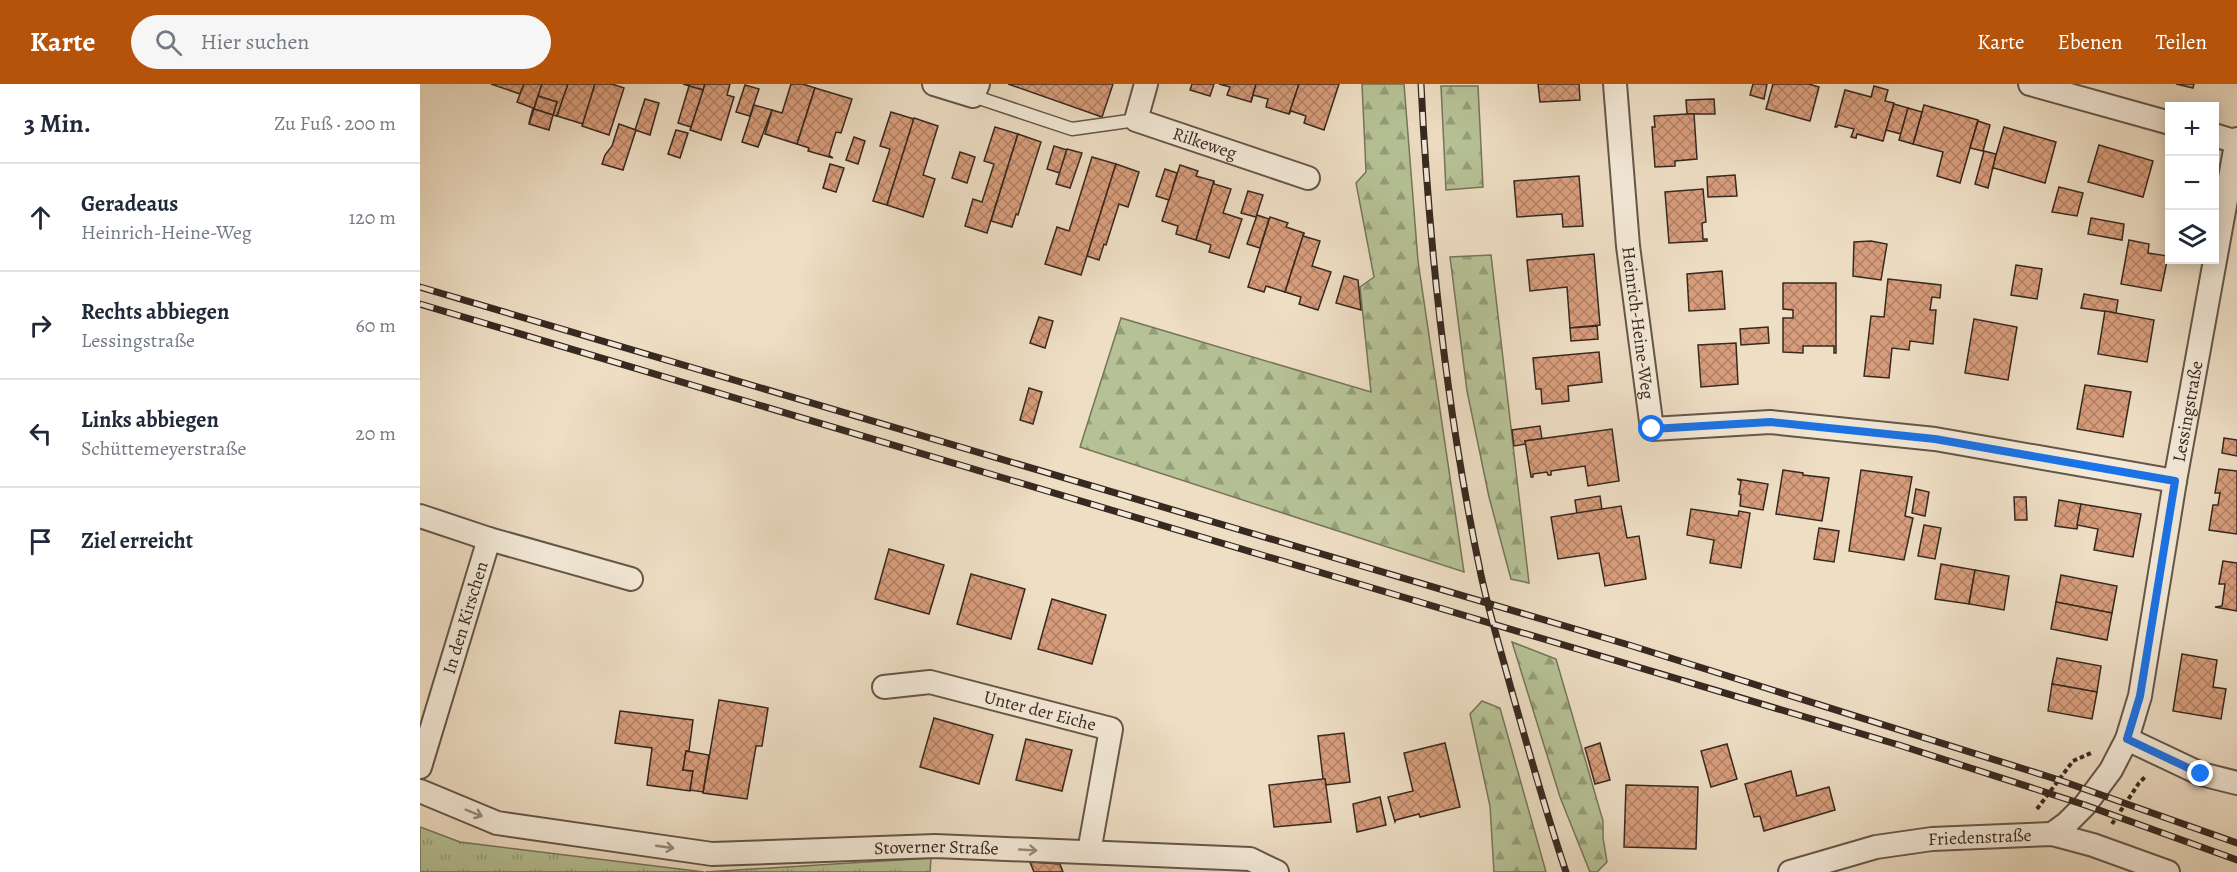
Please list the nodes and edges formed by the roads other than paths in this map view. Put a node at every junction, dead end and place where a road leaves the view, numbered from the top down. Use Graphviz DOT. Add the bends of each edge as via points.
graph roads {
  1 [pos="934,84"];
  2 [pos="1146,84"];
  3 [pos="1615,84"];
  4 [pos="2030,84"];
  5 [pos="976,90"];
  6 [pos="1136,120"];
  7 [pos="2165,122"];
  8 [pos="2219,136"];
  9 [pos="2237,141"];
  10 [pos="1308,178"];
  11 [pos="2175,481"];
  12 [pos="420,516"];
  13 [pos="489,539"];
  14 [pos="632,579"];
  15 [pos="884,687"];
  16 [pos="2127,739"];
  17 [pos="420,767"];
  18 [pos="2237,783"];
  19 [pos="420,791"];
  20 [pos="2052,834"];
  21 [pos="1089,852"];
  22 [pos="1277,872"];
  23 [pos="1790,872"];
  24 [pos="2168,872"];
  1 -- 5 [label="street"];
  2 -- 6 [label="street"];
  3 -- 11 [label="street, Heinrich-Heine-Weg" via="1628,246 1652,429 1770,422 1935,439"];
  4 -- 7 [label="street"];
  5 -- 6 [label="lane" via="1072,129"];
  6 -- 10 [label="street, Rilkeweg"];
  8 -- 9 [label="street"];
  9 -- 11 [label="street, Lessingstraße"];
  11 -- 16 [label="street, Lessingstraße" via="2140,696"];
  12 -- 13 [label="street, In den Kirschen"];
  13 -- 14 [label="street, In den Kirschen"];
  13 -- 17 [label="street, In den Kirschen"];
  15 -- 21 [label="street, Unter der Eiche" via="930,682 1110,729"];
  16 -- 18 [label="street" via="2201,774"];
  16 -- 20 [label="street, Lessingstraße" via="2111,770 2085,805"];
  19 -- 21 [label="street, Stoverner Straße, one-way" via="496,823 712,854 935,846"];
  20 -- 23 [label="street, Friedenstraße" via="1932,839 1876,847"];
  20 -- 24 [label="street, Friedenstraße"];
  21 -- 22 [label="street, Stoverner Straße" via="1250,859"];
}
